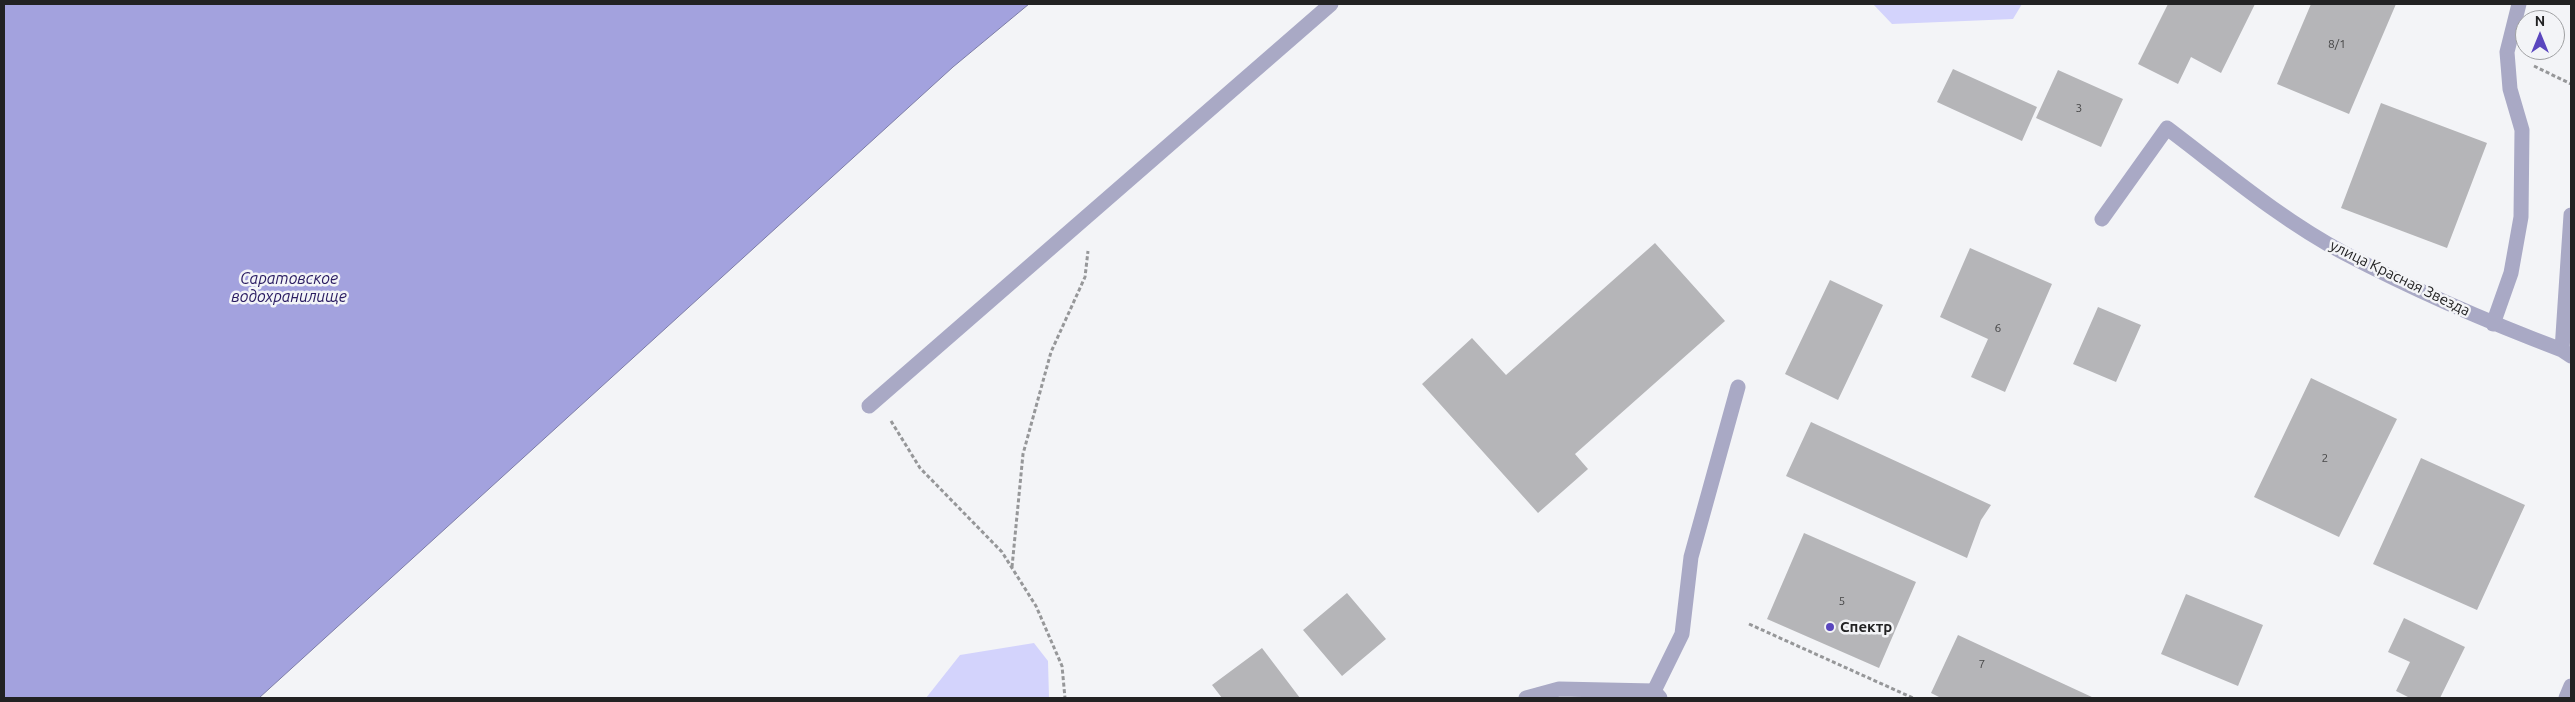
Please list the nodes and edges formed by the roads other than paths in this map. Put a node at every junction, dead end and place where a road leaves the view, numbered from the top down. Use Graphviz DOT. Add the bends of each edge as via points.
graph roads {
  1 [pos="1331,4"];
  2 [pos="2518,4"];
  3 [pos="2571,215"];
  4 [pos="2102,219"];
  5 [pos="2493,324"];
  6 [pos="2567,353"];
  7 [pos="1738,387"];
  8 [pos="874,402"];
  9 [pos="2571,686"];
  10 [pos="1657,695"];
  11 [pos="1526,698"];
  12 [pos="2566,698"];
  1 -- 8 [label="street"];
  2 -- 5 [label="street" via="2507,52 2510,89 2522,130 2521,218 2511,273"];
  3 -- 6 [label="street"];
  4 -- 5 [label="street, улица Красная Звезда" via="2167,128 2267,204 2343,252"];
  5 -- 6 [label="street, улица Красная Звезда"];
  7 -- 10 [label="street" via="1691,557 1682,634"];
  9 -- 12 [label="street"];
  10 -- 11 [label="street" via="1559,689"];
}
